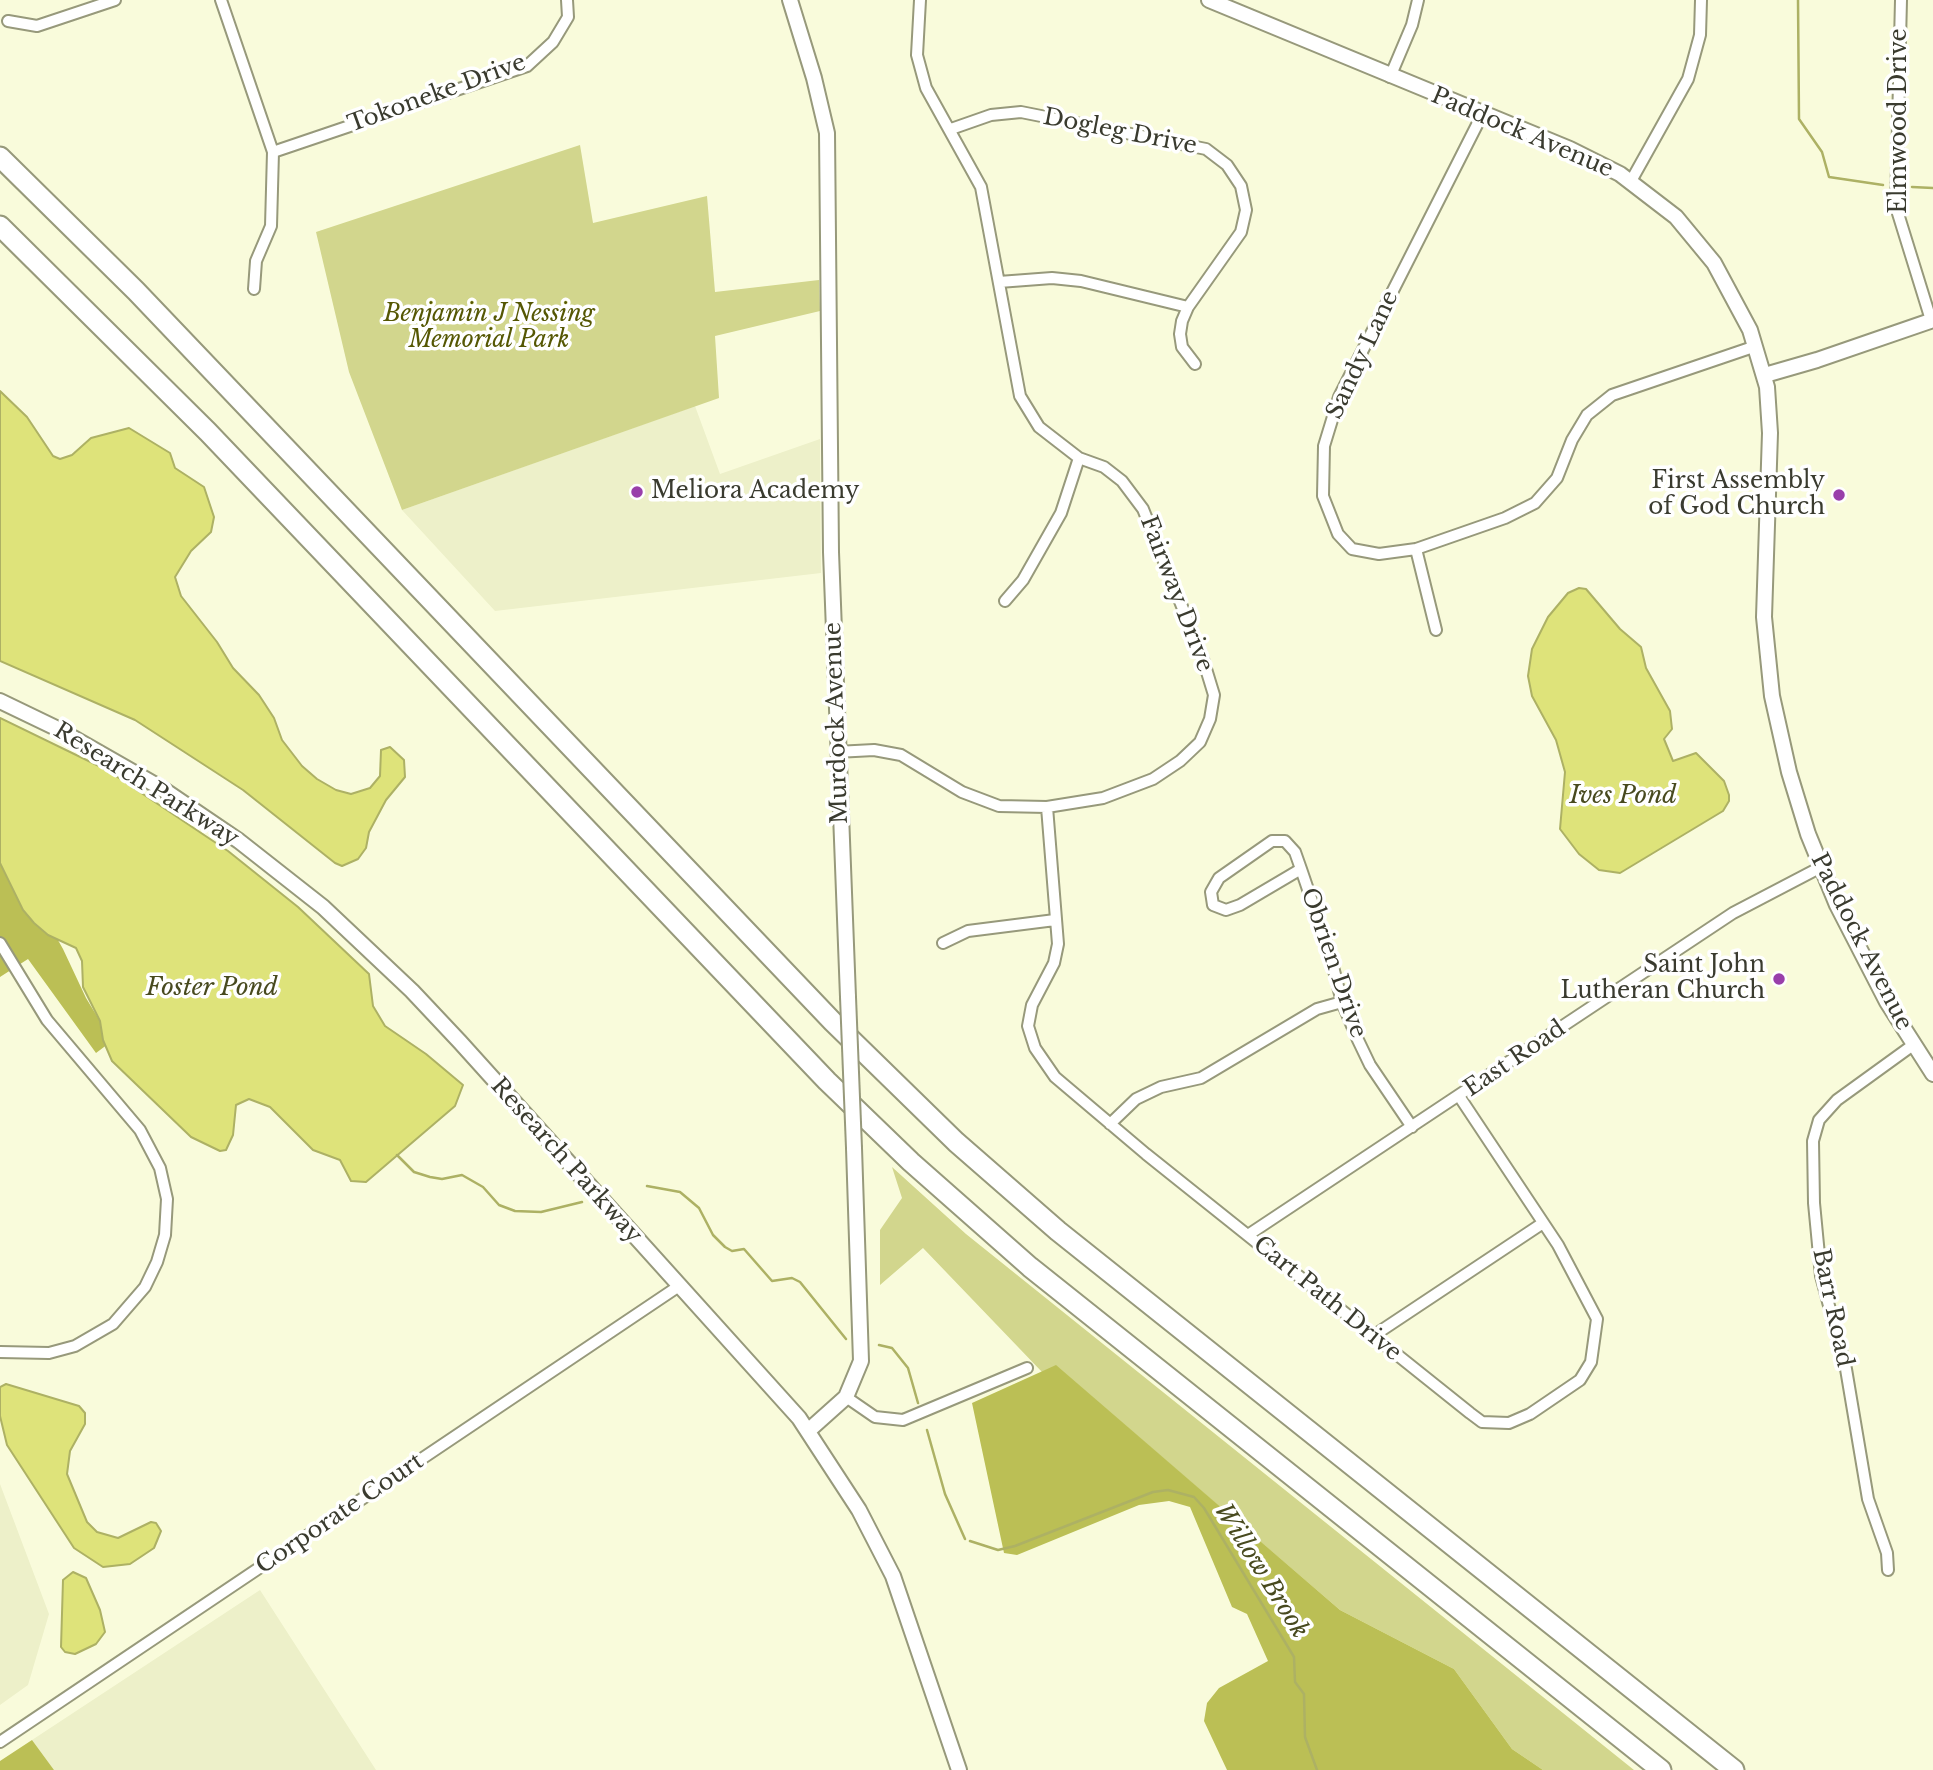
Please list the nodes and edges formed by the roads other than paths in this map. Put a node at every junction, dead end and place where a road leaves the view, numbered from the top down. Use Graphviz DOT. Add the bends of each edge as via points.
graph roads {
  1 [pos="115,0"];
  2 [pos="221,0"];
  3 [pos="567,0"];
  4 [pos="790,0"];
  5 [pos="920,0"];
  6 [pos="1209,0"];
  7 [pos="1418,0"];
  8 [pos="1701,0"];
  9 [pos="1900,0"];
  10 [pos="8,21"];
  11 [pos="1390,77"];
  12 [pos="1483,113"];
  13 [pos="951,129"];
  14 [pos="273,152"];
  15 [pos="0,157"];
  16 [pos="1631,181"];
  17 [pos="0,226"];
  18 [pos="999,282"];
  19 [pos="254,289"];
  20 [pos="1188,307"];
  21 [pos="1932,320"];
  22 [pos="1756,346"];
  23 [pos="1195,364"];
  24 [pos="1765,375"];
  25 [pos="1079,458"];
  26 [pos="1416,549"];
  27 [pos="1005,601"];
  28 [pos="1436,630"];
  29 [pos="0,701"];
  30 [pos="836,752"];
  31 [pos="1046,807"];
  32 [pos="1821,867"];
  33 [pos="1301,869"];
  34 [pos="1055,920"];
  35 [pos="0,943"];
  36 [pos="943,943"];
  37 [pos="1342,1002"];
  38 [pos="1913,1045"];
  39 [pos="1933,1074"];
  40 [pos="1459,1096"];
  41 [pos="1110,1124"];
  42 [pos="1412,1127"];
  43 [pos="1543,1223"];
  44 [pos="1248,1235"];
  45 [pos="679,1286"];
  46 [pos="1373,1336"];
  47 [pos="0,1352"];
  48 [pos="1027,1368"];
  49 [pos="846,1397"];
  50 [pos="808,1431"];
  51 [pos="1888,1570"];
  52 [pos="0,1742"];
  53 [pos="959,1770"];
  54 [pos="1661,1770"];
  55 [pos="1734,1770"];
  1 -- 10 [label="street" via="37,26"];
  2 -- 14 [label="street"];
  3 -- 14 [label="street, Tokoneke Drive" via="568,17 552,42 527,66"];
  4 -- 30 [label="main road, Murdock Avenue" via="827,133"];
  5 -- 13 [label="street, Fairway Drive" via="917,55 926,88"];
  6 -- 11 [label="main road, Paddock Avenue"];
  7 -- 11 [label="street"];
  8 -- 16 [label="street" via="1700,35 1688,79"];
  9 -- 21 [label="street, Elmwood Drive" via="1896,207"];
  11 -- 12 [label="main road, Paddock Avenue"];
  12 -- 16 [label="main road, Paddock Avenue" via="1570,149"];
  12 -- 26 [label="street, Sandy Lane" via="1339,397 1324,446 1322,496 1338,534 1352,549 1379,554"];
  13 -- 18 [label="street, Fairway Drive" via="981,187"];
  13 -- 20 [label="street, Dogleg Drive" via="991,115 1021,112 1206,149 1227,165 1241,186 1246,210 1241,232"];
  14 -- 19 [label="street" via="271,226 256,261"];
  15 -- 55 [label="highway" via="136,291 833,1022 946,1133 1058,1231"];
  16 -- 22 [label="main road, Paddock Avenue" via="1666,207 1706,251 1734,296"];
  17 -- 54 [label="highway" via="199,423 827,1081 911,1162 1030,1267"];
  18 -- 20 [label="street" via="1081,281"];
  18 -- 25 [label="street, Fairway Drive" via="1020,396 1039,427"];
  20 -- 23 [label="street, Dogleg Drive" via="1180,334 1182,347"];
  21 -- 24 [label="main road"];
  22 -- 24 [label="main road, Paddock Avenue"];
  22 -- 26 [label="street, Sandy Lane" via="1612,395 1587,415 1557,478 1535,503"];
  24 -- 32 [label="main road, Paddock Avenue" via="1770,424 1763,574 1768,667 1789,772"];
  25 -- 27 [label="street" via="1062,513 1023,580"];
  25 -- 31 [label="street, Fairway Drive" via="1104,467 1122,481 1143,509 1214,695 1200,742 1180,761 1153,779 1103,798"];
  26 -- 28 [label="street"];
  29 -- 45 [label="main road, Research Parkway" via="161,788 240,841 323,907 450,1032"];
  30 -- 31 [label="street, Fairway Drive" via="901,754 962,792 999,806"];
  30 -- 49 [label="main road, Murdock Avenue, bridge" via="862,1347 860,1368"];
  31 -- 34 [label="street, Cart Path Drive"];
  32 -- 38 [label="main road, Paddock Avenue" via="1862,955"];
  32 -- 40 [label="street, East Road" via="1733,913"];
  33 -- 33 [label="street, Obrien Drive" via="1285,841 1272,841 1219,878 1210,892 1213,905 1226,910 1240,905"];
  33 -- 37 [label="street, Obrien Drive"];
  34 -- 36 [label="street" via="968,931"];
  34 -- 41 [label="street, Cart Path Drive" via="1058,944 1054,963 1032,1005 1028,1026 1035,1048 1055,1077"];
  35 -- 47 [label="street" via="47,1020 140,1130 160,1168 167,1199 165,1235 157,1262 145,1287 113,1324 75,1346 49,1353"];
  37 -- 41 [label="street" via="1317,1009 1201,1078 1161,1087 1136,1099"];
  37 -- 42 [label="street, Obrien Drive" via="1370,1065"];
  38 -- 39 [label="main road, Paddock Avenue"];
  38 -- 51 [label="street, Barr Road" via="1837,1100 1819,1120 1813,1140 1821,1276 1846,1369 1868,1499 1887,1553"];
  40 -- 42 [label="street, East Road"];
  40 -- 43 [label="street, Cart Path Drive"];
  41 -- 44 [label="street, Cart Path Drive"];
  42 -- 44 [label="street, East Road"];
  43 -- 46 [label="street"];
  43 -- 46 [label="street, Cart Path Drive" via="1597,1319 1591,1362 1580,1380 1540,1407 1508,1423 1482,1422"];
  44 -- 46 [label="street, Cart Path Drive"];
  45 -- 50 [label="main road, Research Parkway"];
  45 -- 52 [label="street, Corporate Court"];
  48 -- 49 [label="street" via="903,1420 875,1417"];
  49 -- 50 [label="main road, Murdock Avenue"];
  50 -- 53 [label="main road, Research Parkway" via="859,1510 893,1576"];
}
